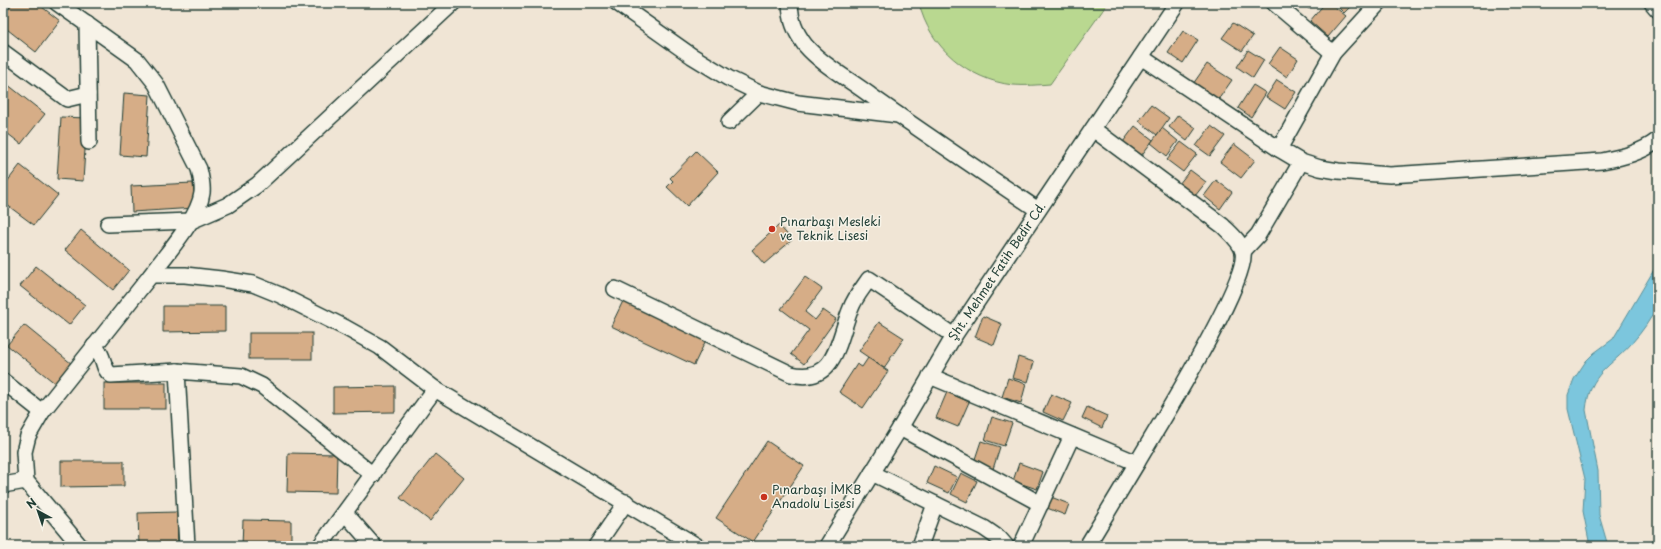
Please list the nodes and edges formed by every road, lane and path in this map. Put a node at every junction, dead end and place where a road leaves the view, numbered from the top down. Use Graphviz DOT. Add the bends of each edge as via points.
graph roads {
  1 [pos="57,3"];
  2 [pos="453,3"];
  3 [pos="617,3"];
  4 [pos="790,3"];
  5 [pos="1177,3"];
  6 [pos="1274,3"];
  7 [pos="1379,3"];
  8 [pos="1652,3"];
  9 [pos="1658,10"];
  10 [pos="87,24"];
  11 [pos="3,52"];
  12 [pos="1333,53"];
  13 [pos="1141,57"];
  14 [pos="759,93"];
  15 [pos="88,94"];
  16 [pos="899,115"];
  17 [pos="729,122"];
  18 [pos="1093,129"];
  19 [pos="1658,140"];
  20 [pos="89,142"];
  21 [pos="1279,150"];
  22 [pos="1301,162"];
  23 [pos="1038,210"];
  24 [pos="191,221"];
  25 [pos="108,224"];
  26 [pos="1243,251"];
  27 [pos="150,275"];
  28 [pos="615,289"];
  29 [pos="954,336"];
  30 [pos="94,346"];
  31 [pos="177,371"];
  32 [pos="930,376"];
  33 [pos="3,381"];
  34 [pos="435,389"];
  35 [pos="42,412"];
  36 [pos="900,428"];
  37 [pos="1072,436"];
  38 [pos="1137,463"];
  39 [pos="872,473"];
  40 [pos="373,475"];
  41 [pos="26,481"];
  42 [pos="3,485"];
  43 [pos="626,502"];
  44 [pos="935,504"];
  45 [pos="1041,504"];
  46 [pos="345,513"];
  47 [pos="80,546"];
  48 [pos="187,546"];
  49 [pos="320,546"];
  50 [pos="374,546"];
  51 [pos="596,546"];
  52 [pos="697,546"];
  53 [pos="827,546"];
  54 [pos="920,546"];
  55 [pos="1006,546"];
  56 [pos="1021,546"];
  57 [pos="1087,546"];
  1 -- 10 [label="street"];
  2 -- 24 [label="street" via="257,185 228,205"];
  3 -- 14 [label="street" via="692,56"];
  4 -- 16 [label="street" via="791,19 806,46"];
  5 -- 13 [label="street, Şht. Mehmet Fatih Bedir Cd."];
  6 -- 12 [label="street"];
  7 -- 12 [label="street"];
  8 -- 9 [label="street"];
  10 -- 15 [label="street"];
  10 -- 24 [label="street" via="137,60 156,84 199,169 202,195"];
  11 -- 15 [label="street" via="67,99"];
  12 -- 21 [label="street"];
  13 -- 18 [label="street, Şht. Mehmet Fatih Bedir Cd."];
  13 -- 21 [label="street"];
  14 -- 16 [label="street" via="798,103"];
  14 -- 17 [label="street"];
  15 -- 20 [label="street"];
  16 -- 23 [label="street"];
  18 -- 23 [label="street, Şht. Mehmet Fatih Bedir Cd."];
  18 -- 26 [label="street" via="1223,226 1237,240"];
  19 -- 22 [label="street" via="1637,152 1602,161 1390,175 1338,171"];
  21 -- 22 [label="street"];
  22 -- 26 [label="street" via="1258,235"];
  23 -- 29 [label="street, Şht. Mehmet Fatih Bedir Cd."];
  24 -- 25 [label="street"];
  24 -- 27 [label="street"];
  26 -- 38 [label="street" via="1240,272 1225,308"];
  27 -- 30 [label="street"];
  27 -- 34 [label="street" via="221,279 253,284 273,292 380,347"];
  28 -- 29 [label="street" via="791,374 801,376 816,374 832,359 840,345 857,295 870,279"];
  29 -- 32 [label="street, Şht. Mehmet Fatih Bedir Cd."];
  30 -- 31 [label="street" via="102,355 105,368 111,374"];
  30 -- 35 [label="street"];
  31 -- 40 [label="street" via="240,376 262,386"];
  31 -- 48 [label="street"];
  32 -- 36 [label="street, Şht. Mehmet Fatih Bedir Cd."];
  32 -- 37 [label="street"];
  33 -- 35 [label="street"];
  34 -- 40 [label="street"];
  34 -- 43 [label="street"];
  35 -- 41 [label="street" via="28,436 24,452"];
  36 -- 39 [label="street, Şht. Mehmet Fatih Bedir Cd."];
  36 -- 45 [label="street"];
  37 -- 38 [label="street"];
  37 -- 45 [label="street"];
  38 -- 57 [label="street"];
  39 -- 44 [label="street"];
  39 -- 53 [label="street, Şht. Mehmet Fatih Bedir Cd."];
  40 -- 46 [label="street"];
  41 -- 42 [label="street"];
  41 -- 47 [label="street"];
  43 -- 51 [label="street"];
  43 -- 52 [label="street"];
  44 -- 54 [label="street"];
  44 -- 55 [label="street" via="984,528"];
  45 -- 56 [label="street"];
  46 -- 49 [label="street"];
  46 -- 50 [label="street"];
}
